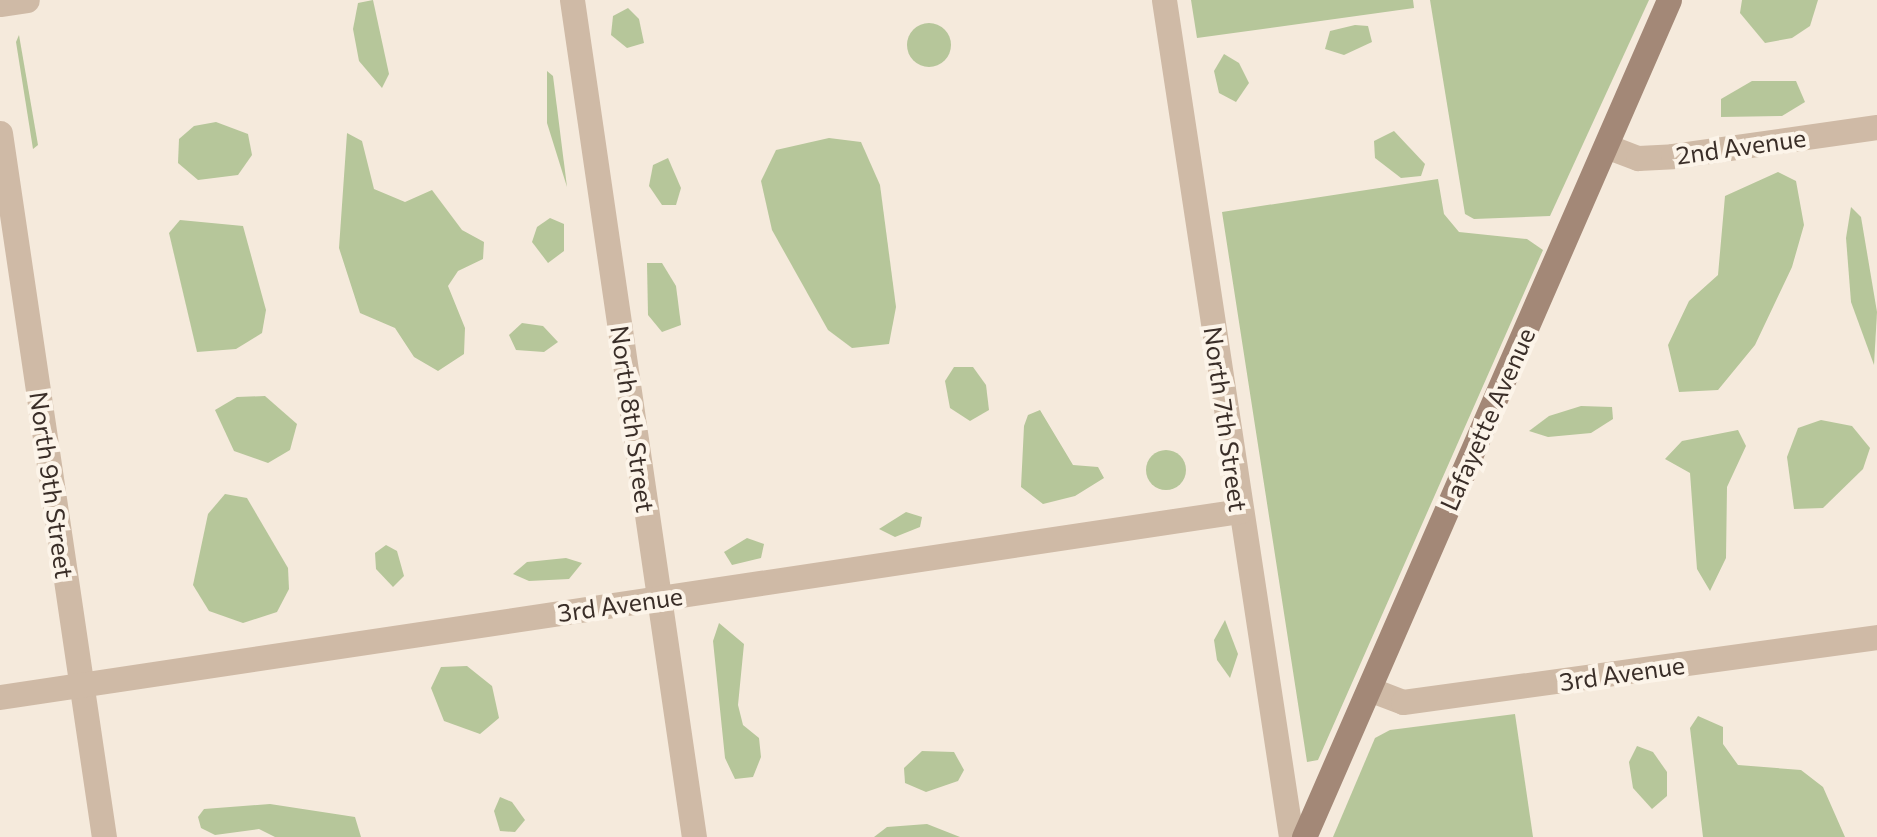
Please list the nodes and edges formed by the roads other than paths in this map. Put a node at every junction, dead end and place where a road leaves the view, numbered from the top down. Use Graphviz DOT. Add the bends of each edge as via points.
graph roads {
  1 [pos="27,0"];
  2 [pos="572,0"];
  3 [pos="1164,0"];
  4 [pos="1669,0"];
  5 [pos="0,4"];
  6 [pos="0,133"];
  7 [pos="1876,135"];
  8 [pos="1606,146"];
  9 [pos="1240,511"];
  10 [pos="659,598"];
  11 [pos="1877,637"];
  12 [pos="81,685"];
  13 [pos="1368,689"];
  14 [pos="0,697"];
  15 [pos="104,837"];
  16 [pos="694,837"];
  17 [pos="1290,837"];
  18 [pos="1304,837"];
  1 -- 5 [label="street"];
  2 -- 10 [label="street, North 8th Street"];
  3 -- 9 [label="street, North 7th Street"];
  4 -- 8 [label="street, Lafayette Avenue"];
  6 -- 12 [label="street, North 9th Street"];
  7 -- 8 [label="street, 2nd Avenue" via="1638,158"];
  8 -- 13 [label="street, Lafayette Avenue"];
  9 -- 10 [label="street, 3rd Avenue"];
  9 -- 17 [label="street, North 7th Street"];
  10 -- 12 [label="street, 3rd Avenue"];
  10 -- 16 [label="street, North 8th Street"];
  11 -- 13 [label="street, 3rd Avenue" via="1404,702"];
  12 -- 14 [label="street, 3rd Avenue"];
  12 -- 15 [label="street, North 9th Street"];
  13 -- 18 [label="street, Lafayette Avenue"];
}
